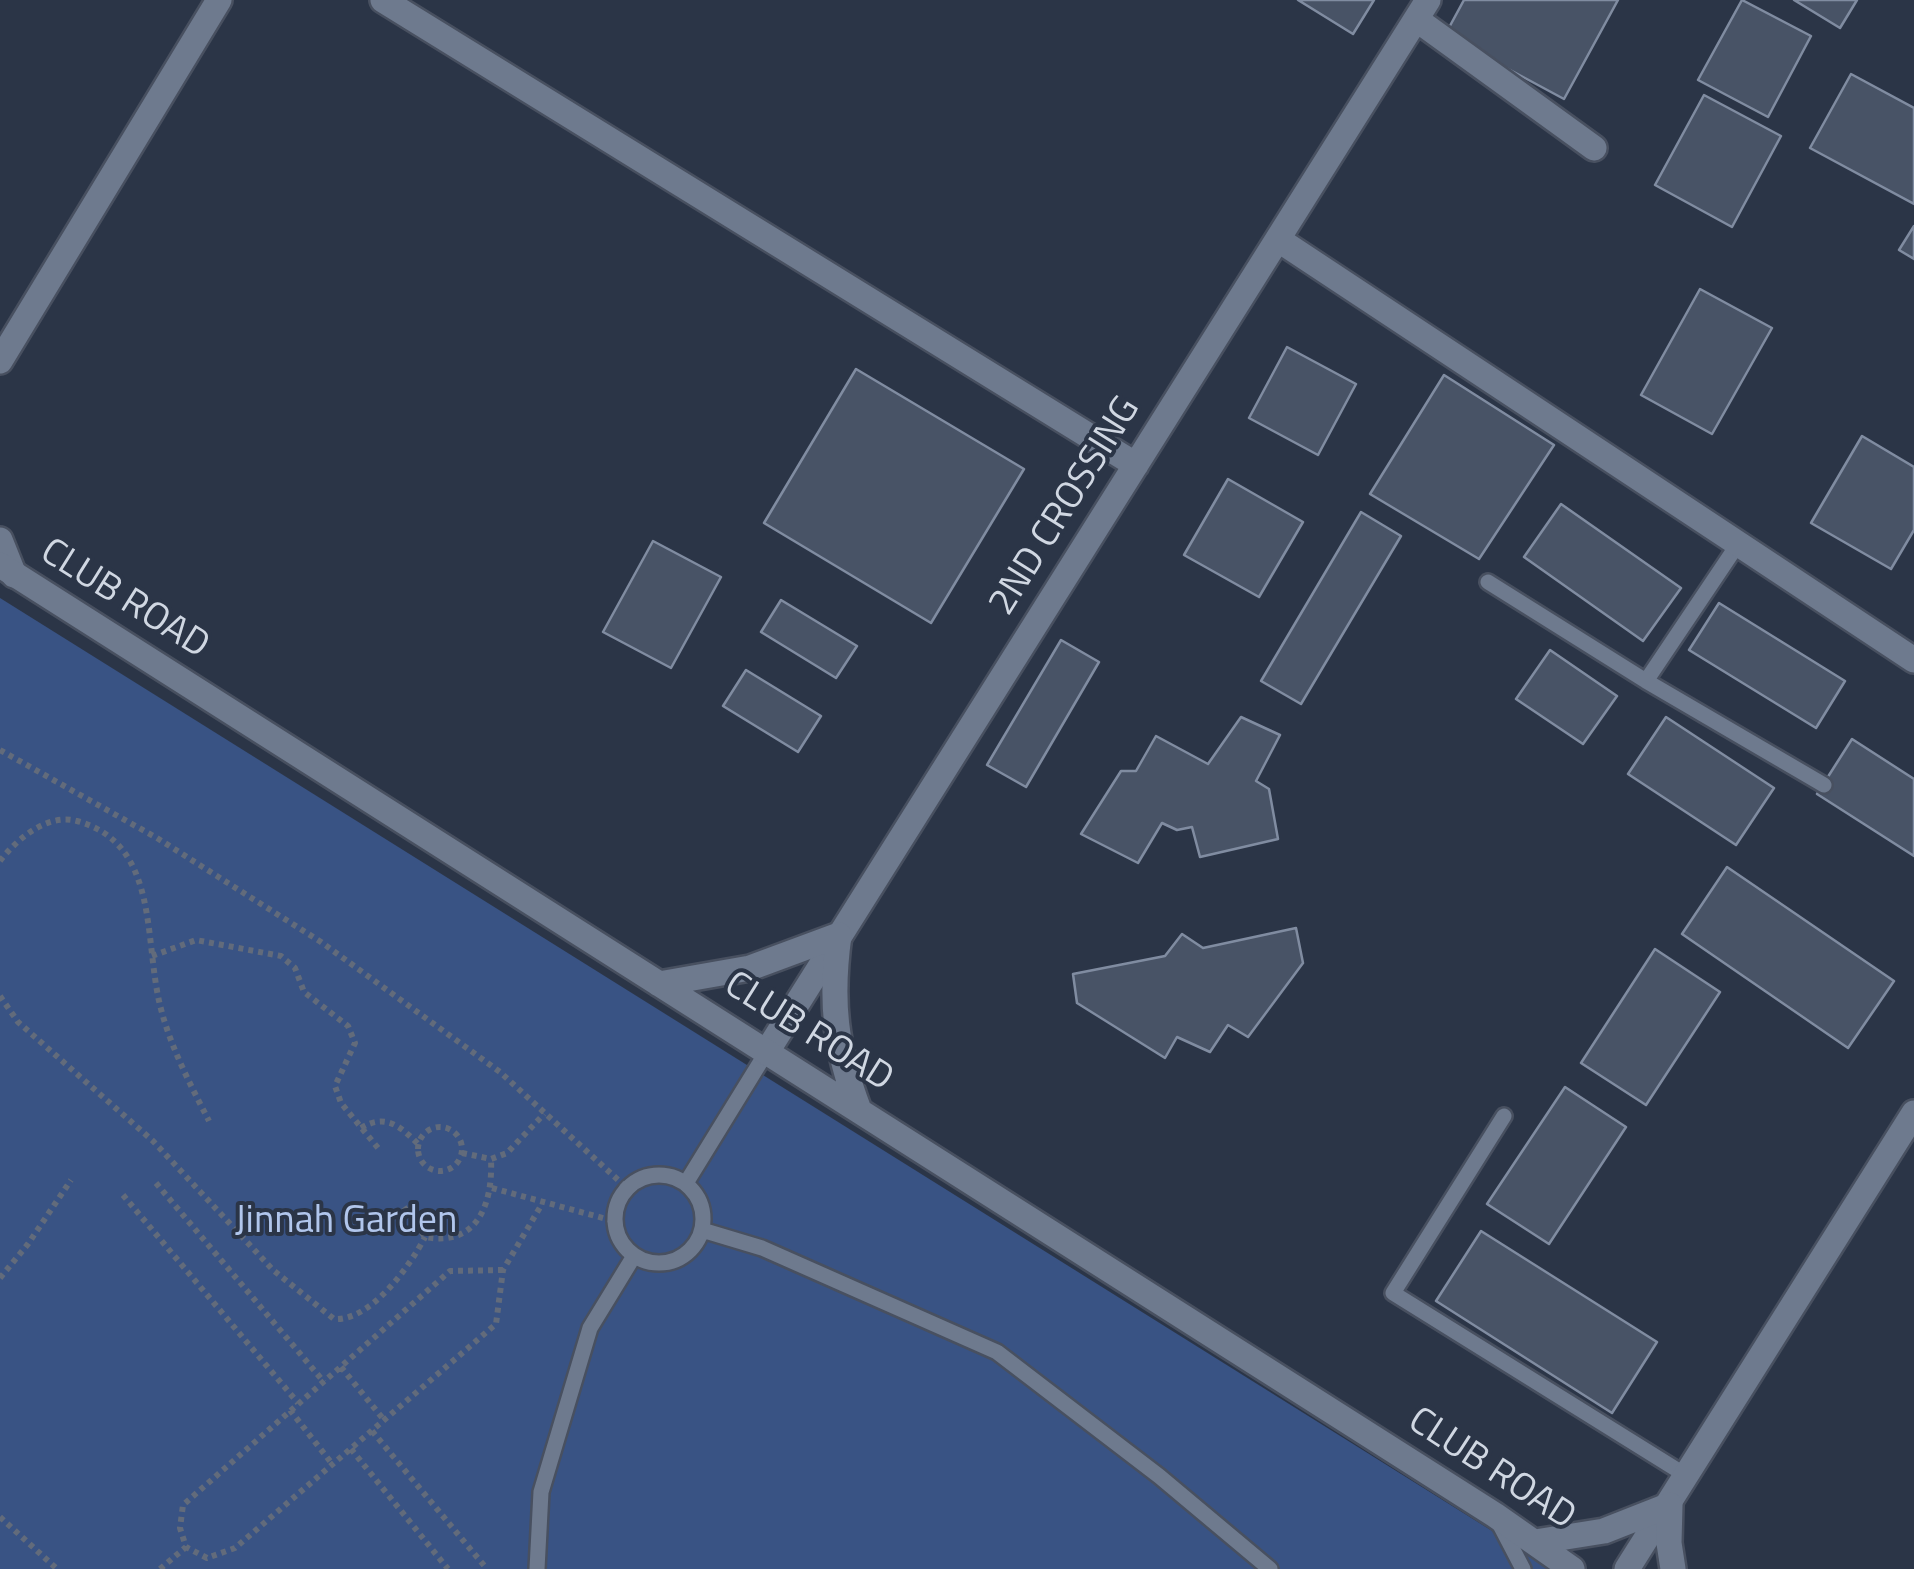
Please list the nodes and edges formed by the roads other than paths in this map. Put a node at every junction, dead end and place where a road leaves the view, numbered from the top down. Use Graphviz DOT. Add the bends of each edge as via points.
graph roads {
  1 [pos="219,0"];
  2 [pos="383,0"];
  3 [pos="1422,10"];
  4 [pos="1594,148"];
  5 [pos="1279,240"];
  6 [pos="0,361"];
  7 [pos="1136,465"];
  8 [pos="0,540"];
  9 [pos="1738,544"];
  10 [pos="7,570"];
  11 [pos="1488,582"];
  12 [pos="1914,660"];
  13 [pos="1646,681"];
  14 [pos="1824,785"];
  15 [pos="839,935"];
  16 [pos="659,984"];
  17 [pos="766,1053"];
  18 [pos="859,1110"];
  19 [pos="1914,1113"];
  20 [pos="1504,1116"];
  21 [pos="686,1183"];
  22 [pos="702,1230"];
  23 [pos="634,1256"];
  24 [pos="1688,1476"];
  25 [pos="1670,1505"];
  26 [pos="1495,1516"];
  27 [pos="1535,1542"];
  28 [pos="537,1569"];
  29 [pos="1270,1569"];
  30 [pos="1523,1569"];
  31 [pos="1572,1569"];
  32 [pos="1627,1569"];
  33 [pos="1673,1569"];
  1 -- 6 [label="street"];
  2 -- 7 [label="street"];
  3 -- 4 [label="street"];
  3 -- 5 [label="street, 2ND CROSSING"];
  5 -- 7 [label="street, 2ND CROSSING"];
  5 -- 9 [label="street"];
  7 -- 15 [label="street, 2ND CROSSING"];
  8 -- 10 [label="street"];
  9 -- 12 [label="street"];
  9 -- 13 [label="lane"];
  10 -- 16 [label="street, CLUB ROAD"];
  11 -- 13 [label="lane"];
  13 -- 14 [label="lane"];
  15 -- 16 [label="street" via="750,968"];
  15 -- 17 [label="street, 2ND CROSSING"];
  15 -- 18 [label="street" via="834,1024"];
  16 -- 17 [label="street, CLUB ROAD"];
  17 -- 18 [label="street, CLUB ROAD"];
  17 -- 21 [label="lane"];
  18 -- 26 [label="street, CLUB ROAD"];
  19 -- 24 [label="street"];
  20 -- 24 [label="lane" via="1393,1294"];
  21 -- 22 [label="lane" via="698,1196"];
  21 -- 23 [label="lane" via="662,1174 638,1180 620,1196 614,1221"];
  22 -- 23 [label="lane" via="674,1260"];
  22 -- 29 [label="lane" via="762,1248 997,1352"];
  23 -- 28 [label="lane" via="590,1328 541,1492"];
  24 -- 25 [label="street"];
  25 -- 27 [label="street" via="1604,1531"];
  25 -- 32 [label="street"];
  25 -- 33 [label="street"];
  26 -- 27 [label="street, CLUB ROAD"];
  26 -- 30 [label="lane"];
  27 -- 31 [label="street, CLUB ROAD"];
}
